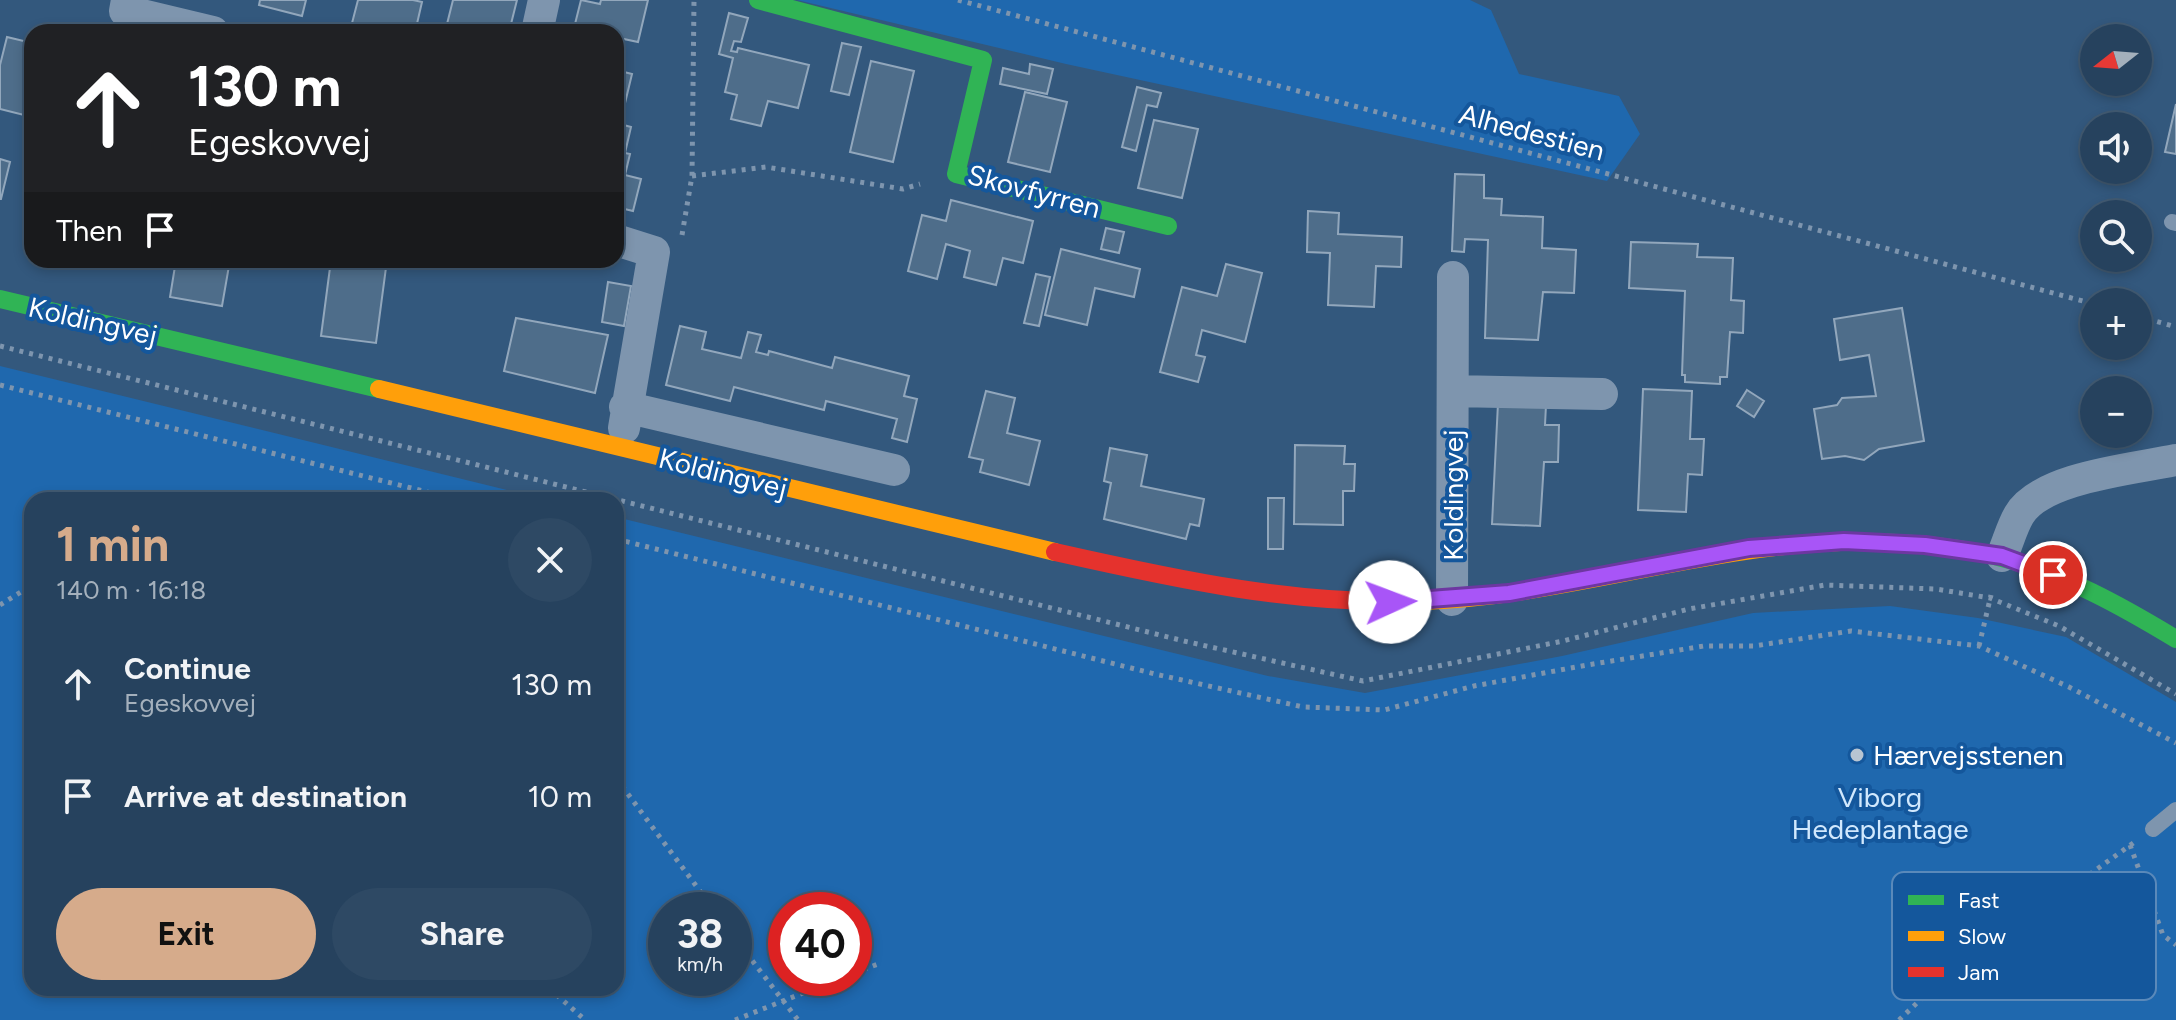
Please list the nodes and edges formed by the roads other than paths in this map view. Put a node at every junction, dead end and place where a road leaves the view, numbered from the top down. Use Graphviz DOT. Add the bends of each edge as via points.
graph roads {
  1 [pos="127,0"];
  2 [pos="544,0"];
  3 [pos="758,0"];
  4 [pos="179,24"];
  5 [pos="539,24"];
  6 [pos="1168,226"];
  7 [pos="624,243"];
  8 [pos="1453,277"];
  9 [pos="0,299"];
  10 [pos="1453,391"];
  11 [pos="1602,394"];
  12 [pos="625,407"];
  13 [pos="622,447"];
  14 [pos="2176,460"];
  15 [pos="894,470"];
  16 [pos="2002,556"];
  17 [pos="1452,600"];
  18 [pos="2176,639"];
  19 [pos="2176,810"];
  20 [pos="2153,829"];
  1 -- 4 [label="street" via="125,11"];
  2 -- 5 [label="street"];
  3 -- 6 [label="street, Skovfyrren" via="983,60 956,174"];
  7 -- 12 [label="street" via="654,252"];
  8 -- 10 [label="street, Koldingvej"];
  9 -- 13 [label="street, Koldingvej"];
  10 -- 11 [label="street, Koldingvej"];
  10 -- 17 [label="street, Koldingvej"];
  12 -- 13 [label="street"];
  12 -- 15 [label="street"];
  13 -- 17 [label="street, Koldingvej" via="969,535 1191,581 1321,600"];
  14 -- 16 [label="street" via="2064,484 2039,496 2019,513"];
  16 -- 17 [label="street, Koldingvej" via="1844,541 1749,548"];
  16 -- 18 [label="street, Koldingvej" via="2103,595"];
  19 -- 20 [label="lane"];
}
